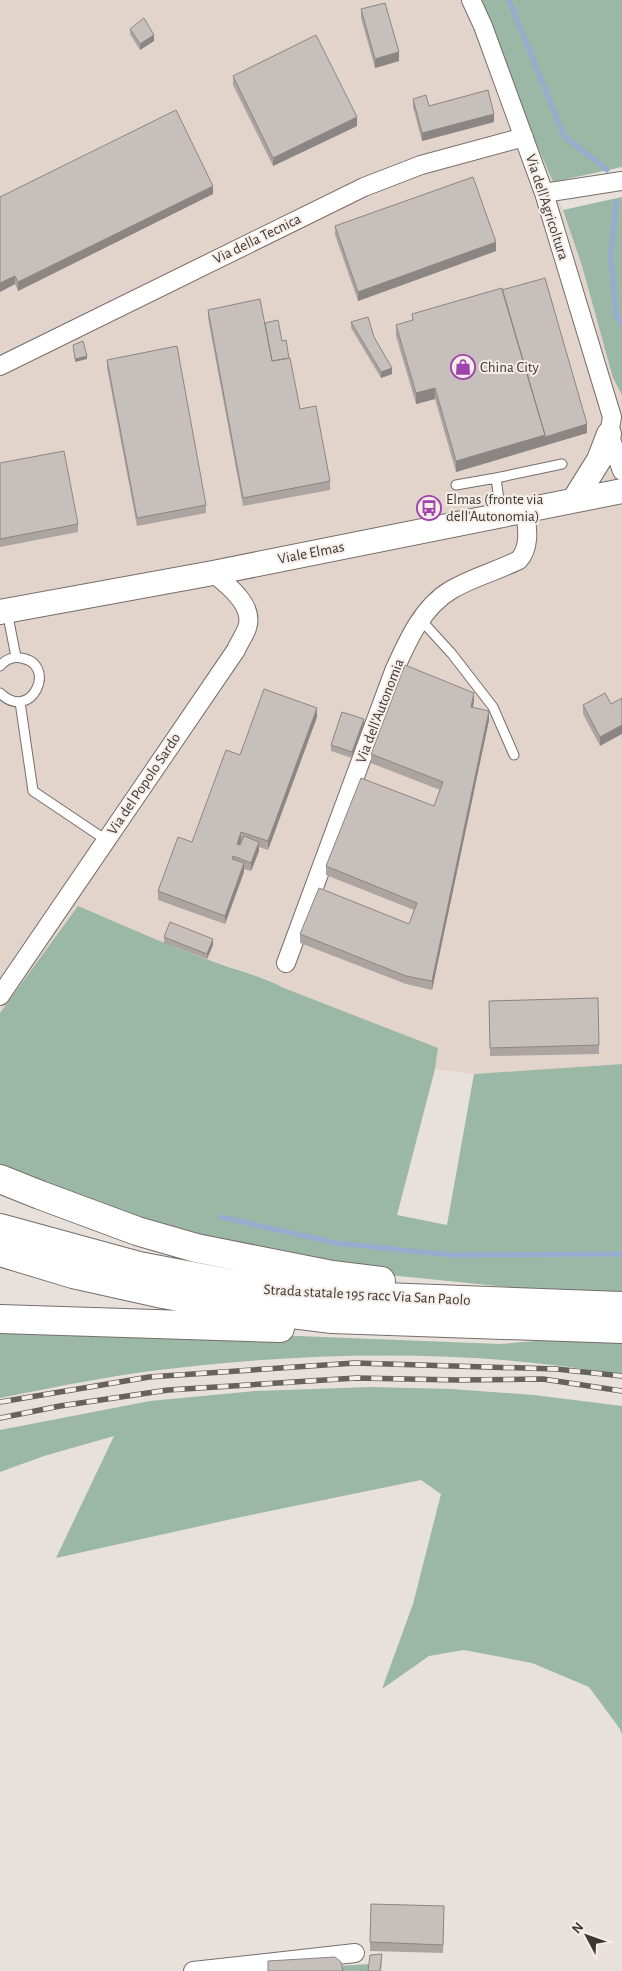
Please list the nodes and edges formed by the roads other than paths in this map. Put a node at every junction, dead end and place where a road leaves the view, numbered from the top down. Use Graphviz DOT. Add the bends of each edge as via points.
graph roads {
  1 [pos="471,0"];
  2 [pos="524,137"];
  3 [pos="622,181"];
  4 [pos="544,193"];
  5 [pos="0,366"];
  6 [pos="614,426"];
  7 [pos="562,464"];
  8 [pos="622,471"];
  9 [pos="496,478"];
  10 [pos="456,485"];
  11 [pos="622,491"];
  12 [pos="574,500"];
  13 [pos="525,510"];
  14 [pos="501,515"];
  15 [pos="213,573"];
  16 [pos="4,612"];
  17 [pos="421,620"];
  18 [pos="16,657"];
  19 [pos="0,666"];
  20 [pos="0,694"];
  21 [pos="20,702"];
  22 [pos="514,755"];
  23 [pos="106,840"];
  24 [pos="286,963"];
  25 [pos="0,996"];
  26 [pos="0,1179"];
  27 [pos="0,1228"];
  28 [pos="0,1252"];
  29 [pos="458,1301"];
  30 [pos="622,1306"];
  31 [pos="0,1318"];
  32 [pos="332,1319"];
  33 [pos="622,1329"];
  34 [pos="355,1954"];
  35 [pos="193,1971"];
  1 -- 2 [label="street, Via dell'Agricoltura"];
  2 -- 4 [label="street, Via dell'Agricoltura"];
  2 -- 5 [label="street, Via della Tecnica" via="421,165 364,187"];
  3 -- 4 [label="street"];
  4 -- 6 [label="street, Via dell'Agricoltura"];
  6 -- 8 [label="street, Via dell'Agricoltura"];
  6 -- 12 [label="main road" via="599,460"];
  7 -- 9 [label="lane"];
  9 -- 10 [label="lane"];
  9 -- 14 [label="lane"];
  11 -- 12 [label="main road, Viale Elmas"];
  12 -- 13 [label="main road, Viale Elmas"];
  13 -- 14 [label="main road, Viale Elmas"];
  13 -- 17 [label="street, Via dell'Autonomia" via="527,546 519,560 449,591"];
  14 -- 15 [label="main road, Viale Elmas"];
  15 -- 16 [label="main road, Viale Elmas"];
  15 -- 23 [label="street, Via del Popolo Sardo" via="244,606 247,628 236,650"];
  16 -- 18 [label="lane"];
  17 -- 22 [label="lane" via="452,654 492,707"];
  17 -- 24 [label="street, Via dell'Autonomia" via="394,671"];
  18 -- 19 [label="lane"];
  18 -- 21 [label="lane" via="30,661 40,681 34,695"];
  20 -- 21 [label="lane"];
  21 -- 23 [label="lane" via="33,791"];
  23 -- 25 [label="street, Via del Popolo Sardo"];
  26 -- 29 [label="highway" via="137,1231 196,1248 332,1275 432,1287"];
  27 -- 29 [label="highway, Strada statale 195 racc Via San Paolo" via="139,1266 270,1291"];
  28 -- 32 [label="highway, Strada statale 195 racc Via San Paolo" via="73,1274 163,1294"];
  29 -- 30 [label="highway, Strada statale 195 racc Via San Paolo"];
  31 -- 32 [label="highway" via="306,1329"];
  32 -- 33 [label="highway, Strada statale 195 racc Via San Paolo"];
  34 -- 35 [label="street"];
}
